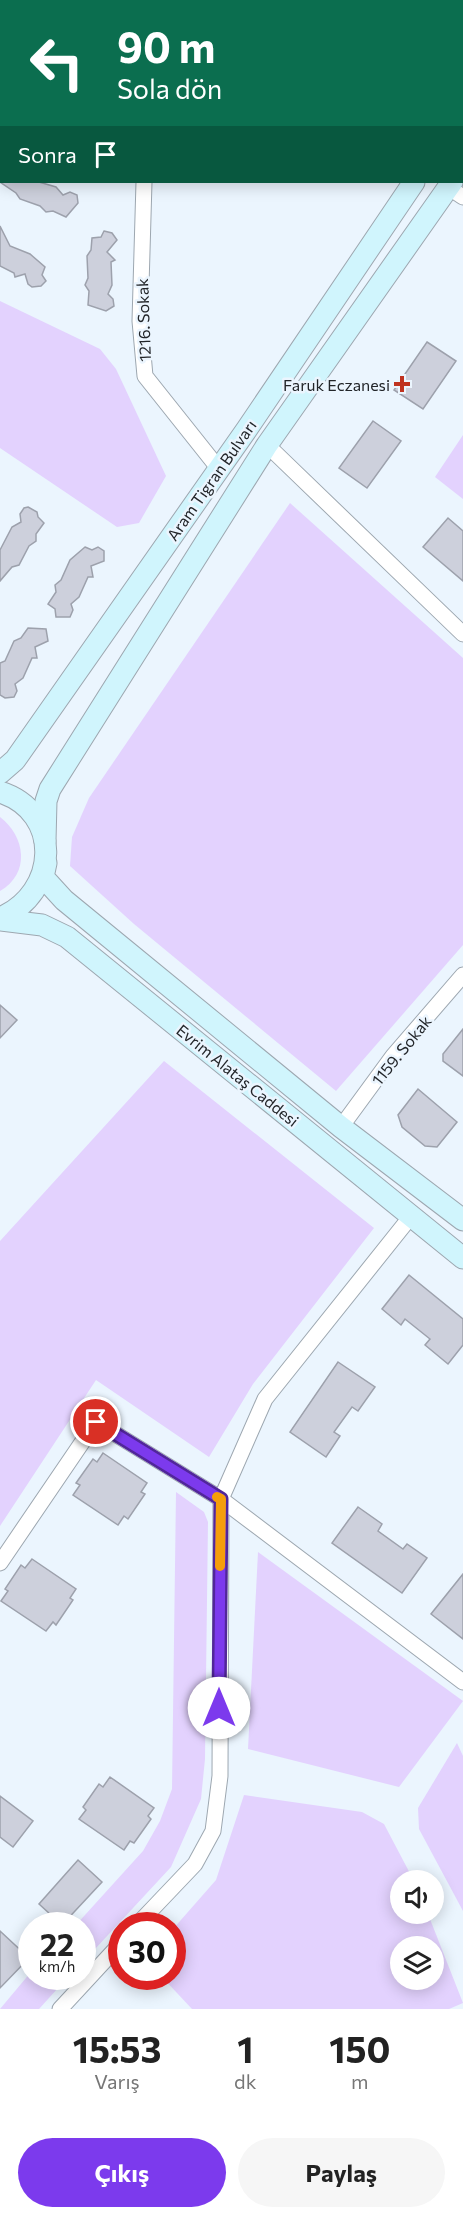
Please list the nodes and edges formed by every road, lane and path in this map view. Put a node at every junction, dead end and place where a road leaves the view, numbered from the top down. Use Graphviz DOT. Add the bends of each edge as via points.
graph roads {
  1 [pos="144,183"];
  2 [pos="413,183"];
  3 [pos="454,189"];
  4 [pos="267,445"];
  5 [pos="219,469"];
  6 [pos="463,634"];
  7 [pos="0,772"];
  8 [pos="0,792"];
  9 [pos="45,841"];
  10 [pos="46,863"];
  11 [pos="0,919"];
  12 [pos="463,975"];
  13 [pos="341,1127"];
  14 [pos="412,1215"];
  15 [pos="463,1220"];
  16 [pos="463,1258"];
  17 [pos="221,1499"];
  18 [pos="0,1563"];
  19 [pos="463,1682"];
  20 [pos="149,1912"];
  21 [pos="108,1957"];
  22 [pos="60,2009"];
  1 -- 5 [label="street, 1216. Sokak" via="140,321 145,376"];
  2 -- 5 [label="main road, Aram Tigran Bulvarı"];
  3 -- 4 [label="main road"];
  4 -- 6 [label="street"];
  4 -- 9 [label="main road" via="50,789"];
  5 -- 7 [label="main road, Aram Tigran Bulvarı" via="15,760"];
  8 -- 9 [label="main road" via="22,804 37,821"];
  9 -- 10 [label="main road"];
  10 -- 11 [label="main road" via="41,882 30,899"];
  10 -- 13 [label="main road" via="43,877 64,900"];
  11 -- 14 [label="main road, Evrim Alataş Caddesi" via="42,925 67,937"];
  12 -- 13 [label="street, 1159. Sokak" via="393,1056"];
  13 -- 15 [label="main road"];
  14 -- 16 [label="main road, Evrim Alataş Caddesi"];
  14 -- 17 [label="street" via="265,1399"];
  17 -- 18 [label="street" via="96,1422"];
  17 -- 19 [label="street"];
  17 -- 20 [label="street" via="220,1776 213,1832 195,1864"];
  21 -- 22 [label="street"];
}
